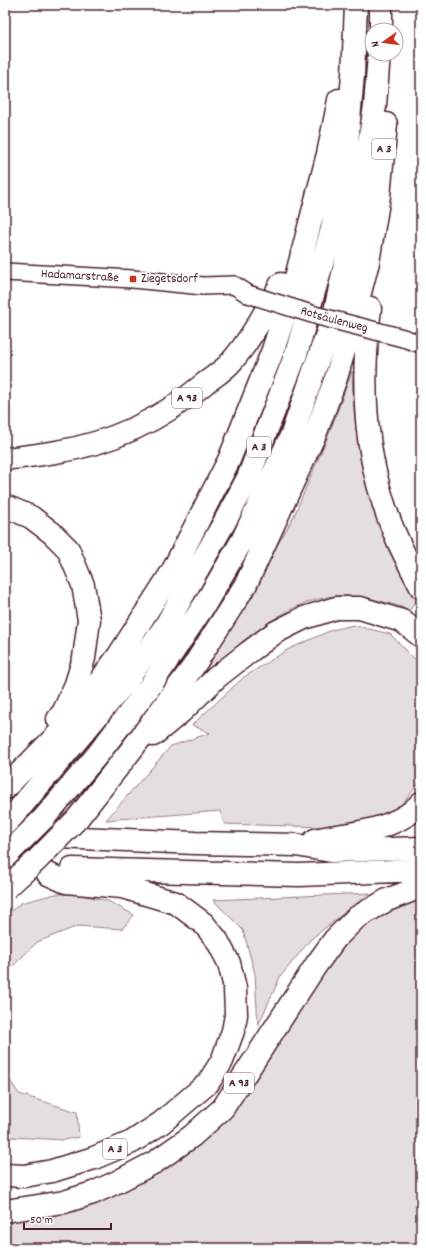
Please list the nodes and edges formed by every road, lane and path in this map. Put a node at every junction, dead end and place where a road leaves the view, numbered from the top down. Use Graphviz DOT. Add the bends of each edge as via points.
graph roads {
  1 [pos="381,5"];
  2 [pos="356,10"];
  3 [pos="381,22"];
  4 [pos="378,62"];
  5 [pos="389,62"];
  6 [pos="379,196"];
  7 [pos="304,245"];
  8 [pos="5,272"];
  9 [pos="248,294"];
  10 [pos="421,344"];
  11 [pos="5,459"];
  12 [pos="5,506"];
  13 [pos="421,587"];
  14 [pos="421,636"];
  15 [pos="132,749"];
  16 [pos="20,772"];
  17 [pos="5,788"];
  18 [pos="421,803"];
  19 [pos="8,825"];
  20 [pos="296,845"];
  21 [pos="421,848"];
  22 [pos="5,857"];
  23 [pos="421,870"];
  24 [pos="48,874"];
  25 [pos="5,883"];
  26 [pos="421,887"];
  27 [pos="5,1175"];
  28 [pos="5,1211"];
  1 -- 3 [label="highway"];
  2 -- 7 [label="highway" via="344,50 338,105 328,154"];
  2 -- 19 [label="highway, A 3" via="346,154 332,229 296,354 248,478 166,625 125,684"];
  4 -- 22 [label="highway, A 3, bridge" via="375,106 363,181 337,304 292,434 243,539 205,604 151,685 44,818"];
  5 -- 6 [label="highway, A 3"];
  6 -- 13 [label="highway, A 3" via="382,213 366,342 365,394 368,436 382,498 399,545"];
  6 -- 15 [label="highway, A 3" via="368,262 351,327 316,432 246,584 193,667"];
  7 -- 11 [label="highway, A 93" via="256,327 232,362 184,401 120,435 82,447"];
  7 -- 16 [label="highway" via="273,350 229,460 172,572 119,655 69,723"];
  8 -- 9 [label="street, Hadamarstraße" via="133,279 203,286 234,285"];
  9 -- 10 [label="street, Rotsäulenweg, bridge"];
  12 -- 16 [label="highway" via="32,517 52,532 68,549 83,584 89,620 84,658 64,711"];
  14 -- 15 [label="highway" via="402,621 360,608 336,608 304,618 276,632 249,652 217,677 182,712"];
  15 -- 25 [label="highway, bridge" via="77,819 37,860"];
  16 -- 17 [label="highway"];
  18 -- 20 [label="highway" via="408,814 370,831"];
  19 -- 20 [label="highway" via="179,842"];
  20 -- 21 [label="highway" via="331,851"];
  23 -- 24 [label="highway" via="299,875 68,869"];
  24 -- 25 [label="highway"];
  24 -- 27 [label="highway, A 3" via="66,882 122,887 176,903 203,923 217,940 230,963 235,988 236,1015 222,1061 208,1083 161,1123 132,1142 94,1158 52,1171 24,1176"];
  26 -- 28 [label="highway, A 93" via="387,900 356,918 335,939 222,1108 192,1136 156,1162 93,1192 64,1202"];
}
